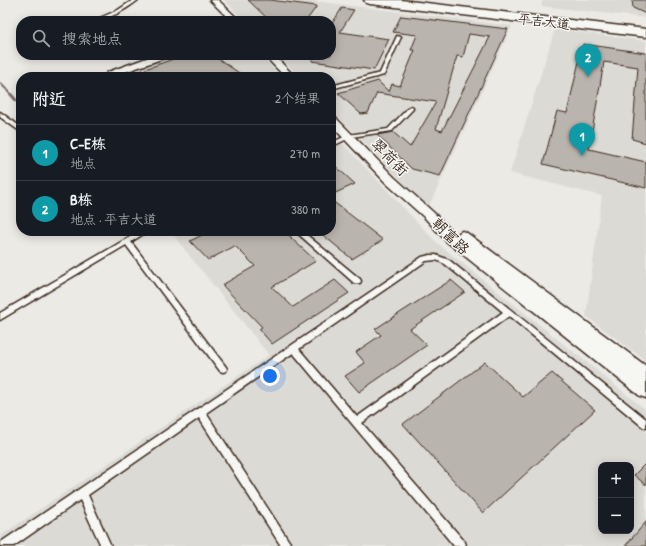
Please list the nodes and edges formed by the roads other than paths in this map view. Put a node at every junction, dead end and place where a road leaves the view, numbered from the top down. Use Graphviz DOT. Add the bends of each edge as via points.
graph roads {
  1 [pos="136,0"];
  2 [pos="214,0"];
  3 [pos="370,0"];
  4 [pos="428,0"];
  5 [pos="107,16"];
  6 [pos="231,16"];
  7 [pos="646,25"];
  8 [pos="646,33"];
  9 [pos="399,37"];
  10 [pos="150,60"];
  11 [pos="274,60"];
  12 [pos="117,72"];
  13 [pos="285,72"];
  14 [pos="336,87"];
  15 [pos="411,108"];
  16 [pos="0,114"];
  17 [pos="336,124"];
  18 [pos="16,126"];
  19 [pos="348,137"];
  20 [pos="336,143"];
  21 [pos="429,215"];
  22 [pos="137,236"];
  23 [pos="304,236"];
  24 [pos="127,242"];
  25 [pos="357,281"];
  26 [pos="509,312"];
  27 [pos="0,316"];
  28 [pos="294,348"];
  29 [pos="223,369"];
  30 [pos="646,376"];
  31 [pos="646,391"];
  32 [pos="200,412"];
  33 [pos="356,422"];
  34 [pos="646,424"];
  35 [pos="82,493"];
  36 [pos="4,546"];
  37 [pos="106,546"];
  38 [pos="287,546"];
  39 [pos="461,546"];
  1 -- 5 [label="lane"];
  2 -- 6 [label="street"];
  3 -- 8 [label="main road, 平吉大道"];
  4 -- 7 [label="main road, 平吉大道"];
  9 -- 14 [label="lane" via="382,74"];
  10 -- 12 [label="street"];
  11 -- 13 [label="street"];
  15 -- 19 [label="lane" via="390,130"];
  16 -- 18 [label="lane"];
  17 -- 19 [label="street, 翠荷街"];
  19 -- 20 [label="lane"];
  19 -- 21 [label="street, 翠荷街"];
  21 -- 30 [label="street, 朝富路" via="474,244"];
  21 -- 31 [label="street, 朝富路" via="464,250"];
  22 -- 24 [label="lane"];
  23 -- 25 [label="lane"];
  24 -- 27 [label="lane"];
  24 -- 29 [label="lane"];
  26 -- 28 [label="lane" via="447,262 438,258 428,258"];
  26 -- 33 [label="lane"];
  26 -- 34 [label="lane"];
  28 -- 32 [label="lane"];
  28 -- 33 [label="lane"];
  32 -- 35 [label="lane"];
  32 -- 38 [label="lane"];
  33 -- 39 [label="lane"];
  35 -- 36 [label="lane"];
  35 -- 37 [label="lane"];
}
